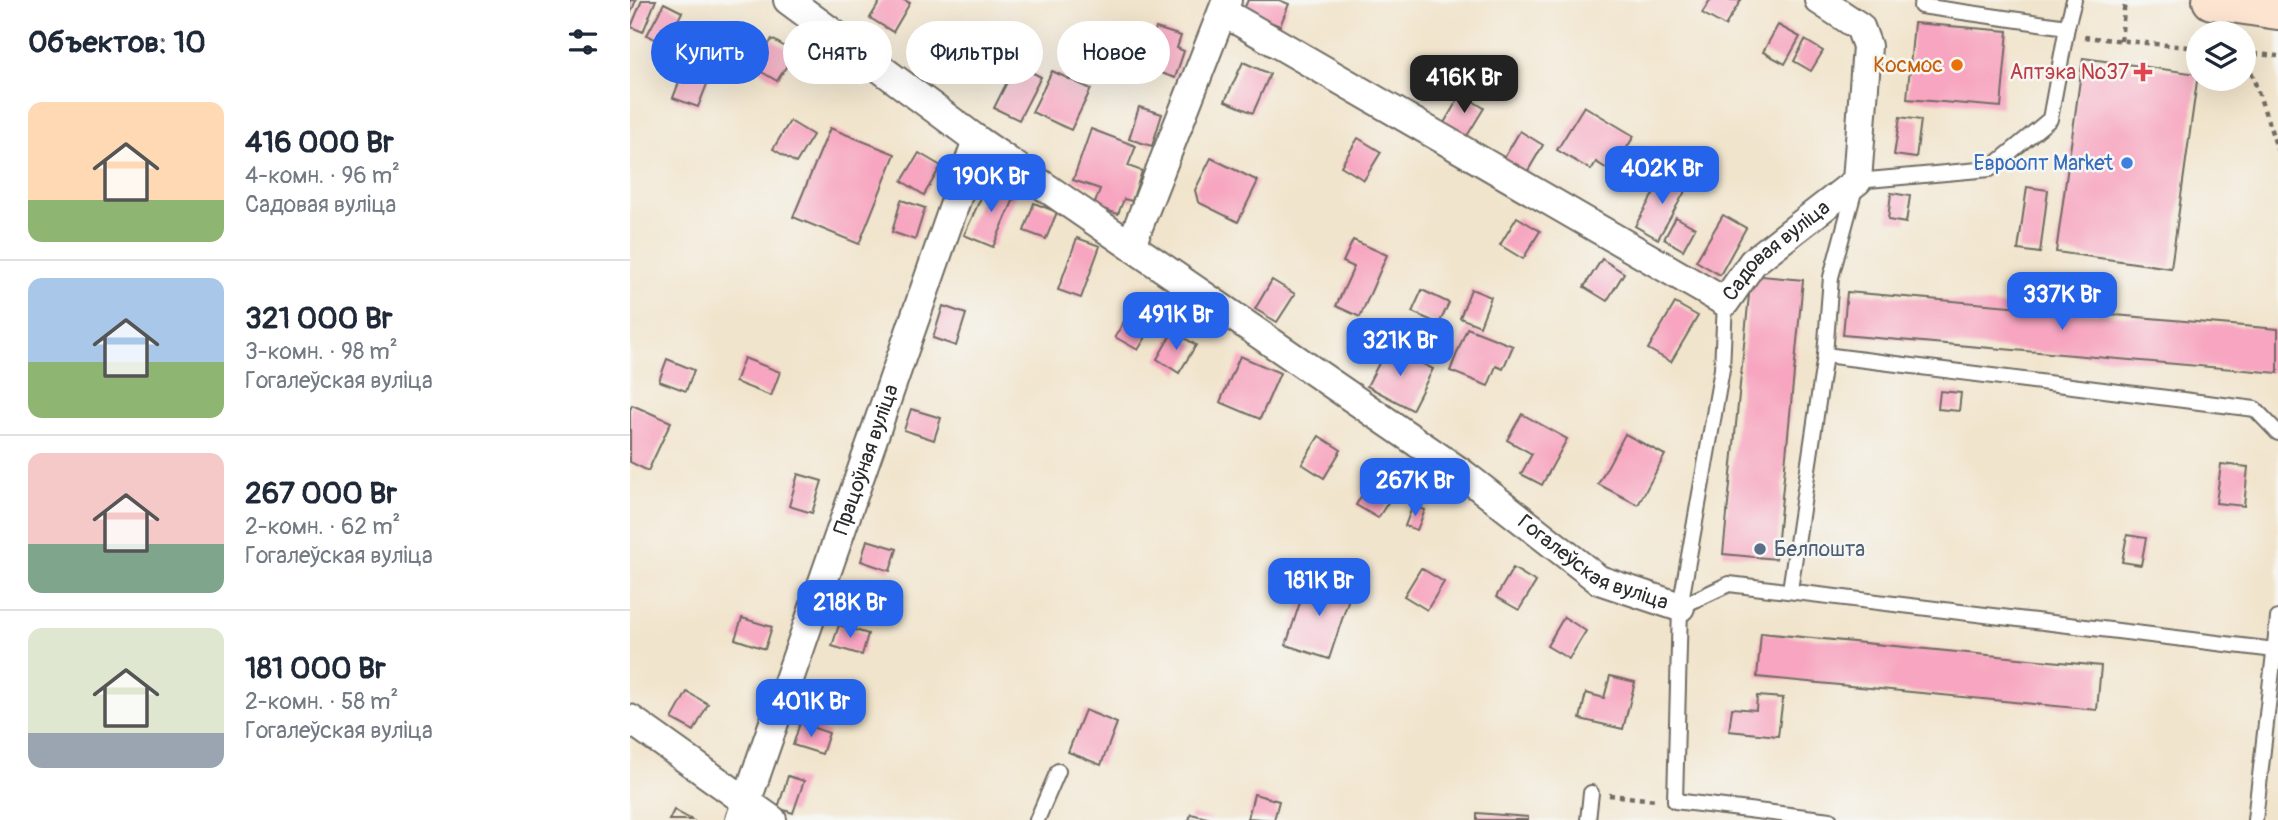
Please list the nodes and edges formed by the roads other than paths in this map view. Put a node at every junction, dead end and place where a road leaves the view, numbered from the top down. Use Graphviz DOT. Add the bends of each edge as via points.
graph roads {
  1 [pos="788,0"];
  2 [pos="1819,0"];
  3 [pos="2074,0"];
  4 [pos="2212,0"];
  5 [pos="1225,6"];
  6 [pos="1921,6"];
  7 [pos="2278,10"];
  8 [pos="2066,31"];
  9 [pos="977,140"];
  10 [pos="1857,181"];
  11 [pos="1131,245"];
  12 [pos="1725,302"];
  13 [pos="1825,355"];
  14 [pos="2278,433"];
  15 [pos="1790,590"];
  16 [pos="1680,607"];
  17 [pos="2278,618"];
  18 [pos="2275,650"];
  19 [pos="630,719"];
  20 [pos="1058,771"];
  21 [pos="1591,793"];
  22 [pos="743,811"];
  23 [pos="772,820"];
  24 [pos="1037,820"];
  25 [pos="1588,820"];
  26 [pos="1830,820"];
  27 [pos="2255,820"];
  1 -- 9 [label="street, Гогалеўская вуліца"];
  2 -- 10 [label="street" via="1860,27 1867,46"];
  3 -- 8 [label="lane"];
  4 -- 7 [label="main road"];
  5 -- 11 [label="street"];
  5 -- 12 [label="street, Садовая вуліца"];
  6 -- 8 [label="lane"];
  8 -- 10 [label="lane" via="2050,119 1990,169"];
  9 -- 11 [label="street, Гогалеўская вуліца"];
  9 -- 22 [label="street, Працоўная вуліца"];
  10 -- 12 [label="street, Садовая вуліца" via="1754,262"];
  10 -- 13 [label="lane" via="1831,277"];
  11 -- 16 [label="street, Гогалеўская вуліца" via="1463,474 1599,580"];
  12 -- 16 [label="lane" via="1722,369"];
  13 -- 14 [label="lane" via="2255,409"];
  13 -- 15 [label="lane"];
  15 -- 16 [label="lane" via="1729,584"];
  15 -- 18 [label="lane"];
  16 -- 26 [label="lane" via="1675,801"];
  17 -- 18 [label="lane"];
  18 -- 27 [label="lane"];
  19 -- 22 [label="street"];
  20 -- 24 [label="lane"];
  21 -- 25 [label="lane"];
  22 -- 23 [label="street"];
}
